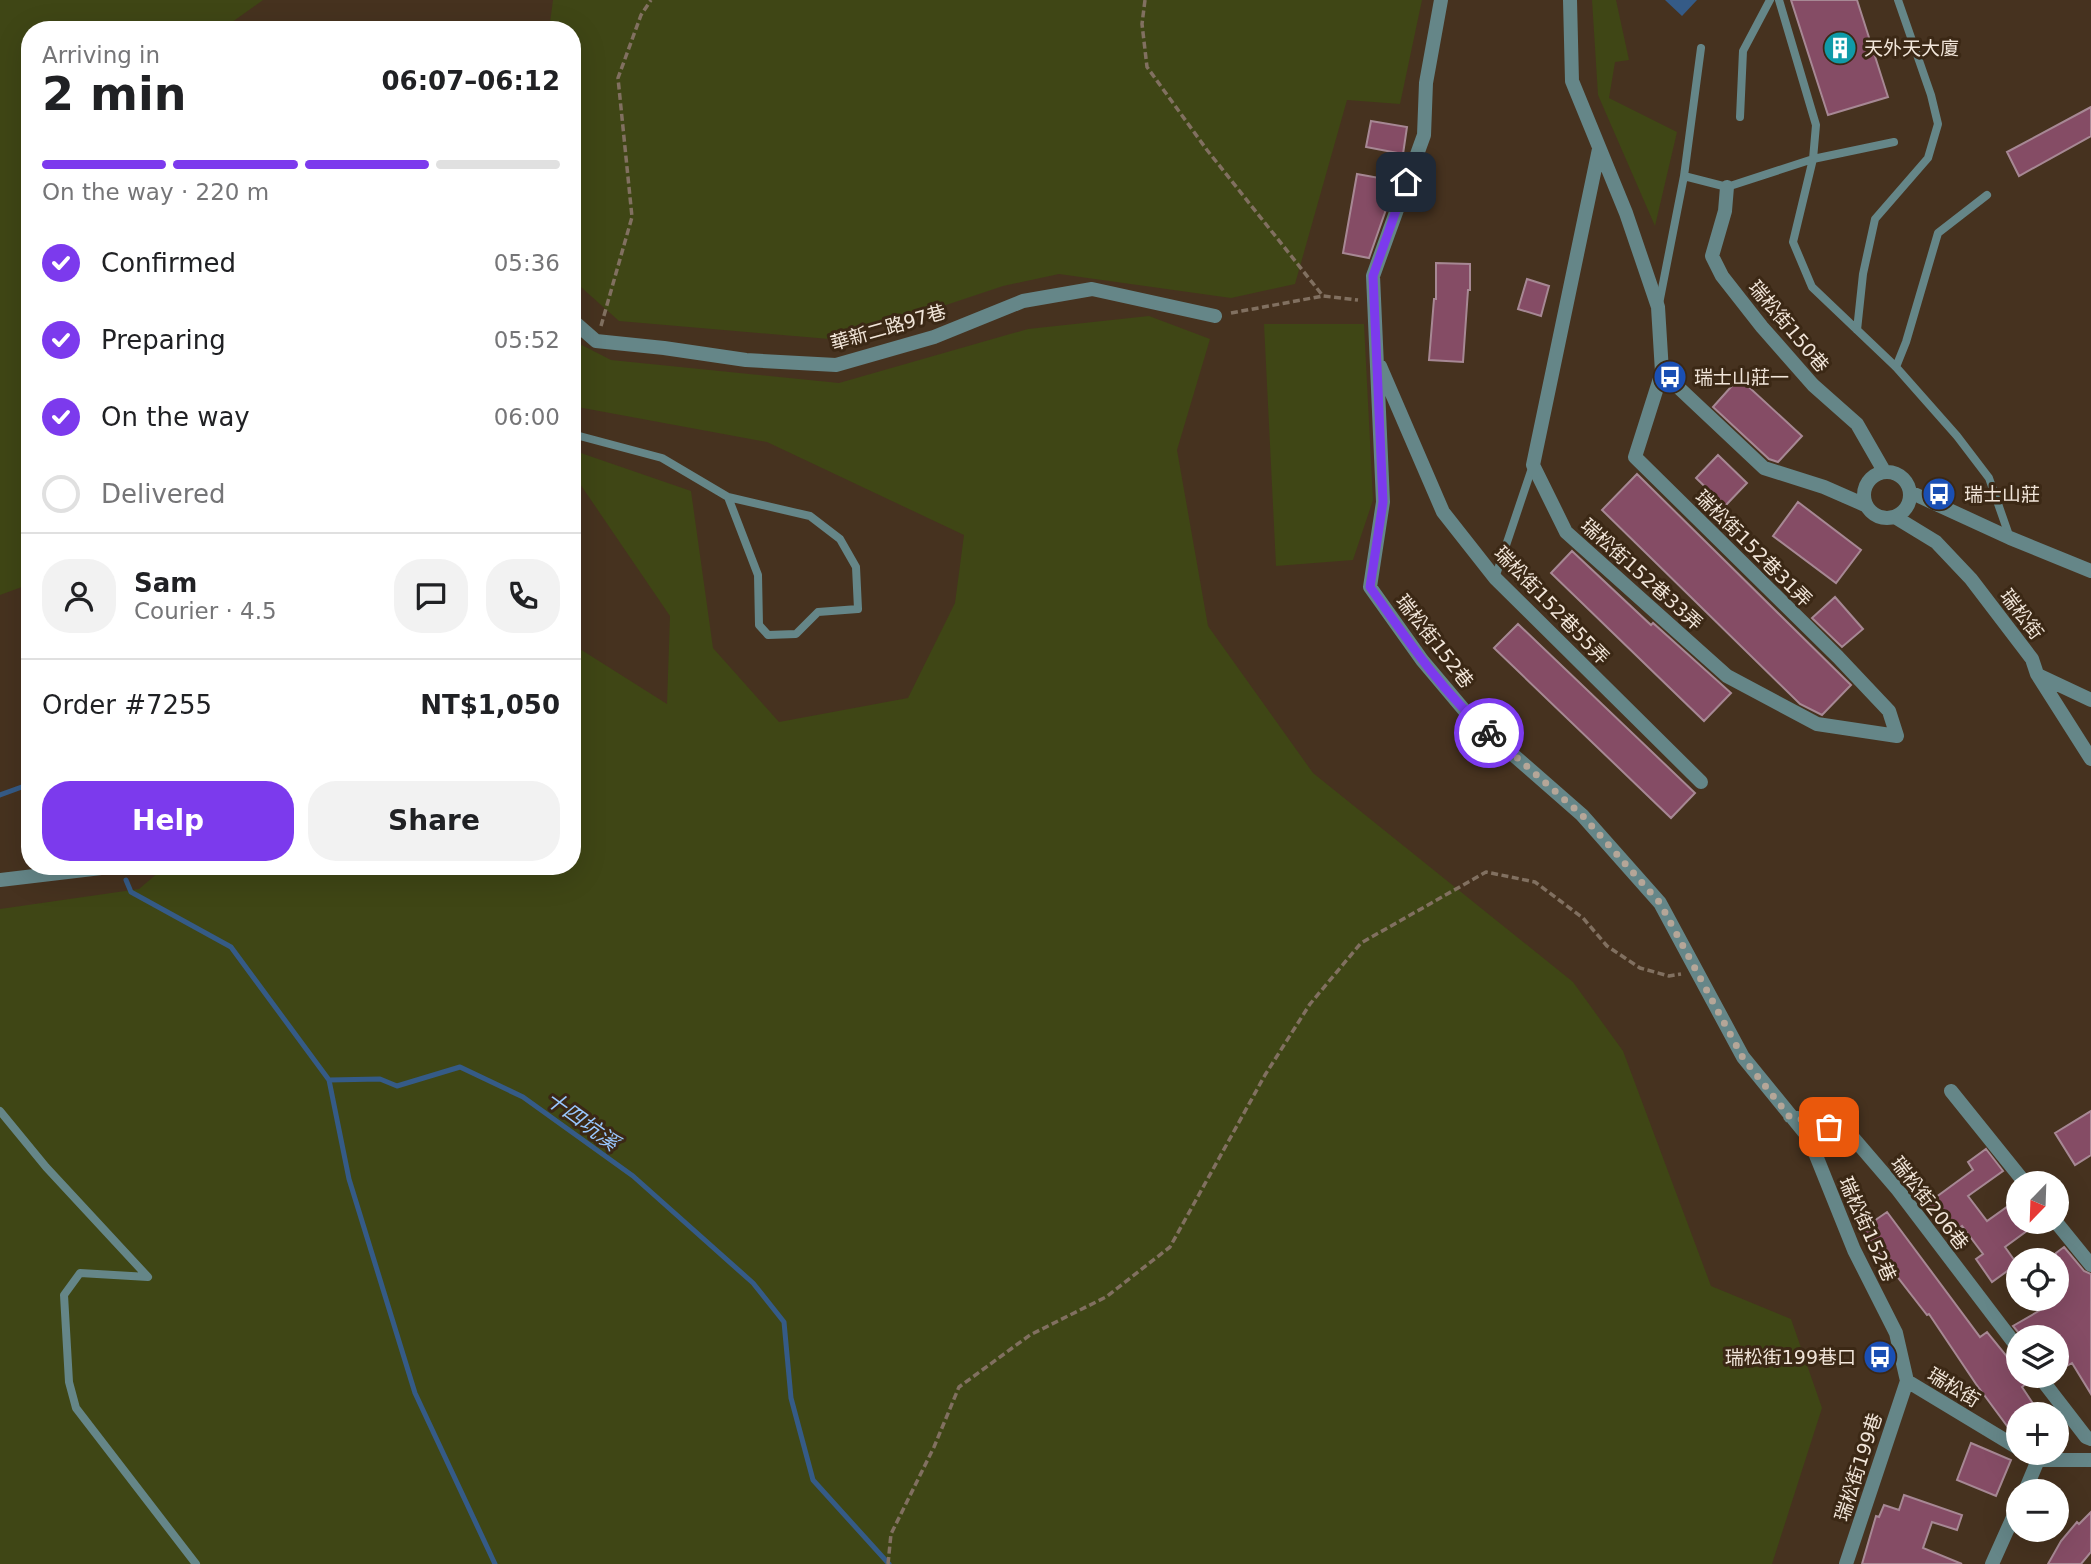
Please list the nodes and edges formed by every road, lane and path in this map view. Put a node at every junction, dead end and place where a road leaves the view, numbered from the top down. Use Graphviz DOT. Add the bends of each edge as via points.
graph roads {
  1 [pos="651,0"];
  2 [pos="1144,0"];
  3 [pos="1441,0"];
  4 [pos="1570,0"];
  5 [pos="1770,0"];
  6 [pos="1779,0"];
  7 [pos="1898,0"];
  8 [pos="1701,48"];
  9 [pos="1740,117"];
  10 [pos="1894,142"];
  11 [pos="1599,149"];
  12 [pos="1813,159"];
  13 [pos="1684,176"];
  14 [pos="1727,187"];
  15 [pos="1987,195"];
  16 [pos="1323,296"];
  17 [pos="1374,302"];
  18 [pos="1658,307"];
  19 [pos="1215,316"];
  20 [pos="581,328"];
  21 [pos="1857,330"];
  22 [pos="596,341"];
  23 [pos="1375,355"];
  24 [pos="1896,368"];
  25 [pos="1662,372"];
  26 [pos="581,436"];
  27 [pos="1533,465"];
  28 [pos="1884,471"];
  29 [pos="1910,492"];
  30 [pos="728,497"];
  31 [pos="1866,505"];
  32 [pos="1895,517"];
  33 [pos="2010,538"];
  34 [pos="2091,571"];
  35 [pos="1495,578"];
  36 [pos="2037,674"];
  37 [pos="2091,699"];
  38 [pos="1897,736"];
  39 [pos="2091,759"];
  40 [pos="1701,782"];
  41 [pos="42,875"];
  42 [pos="0,880"];
  43 [pos="1697,972"];
  44 [pos="1951,1091"];
  45 [pos="0,1111"];
  46 [pos="1789,1116"];
  47 [pos="2015,1171"];
  48 [pos="2066,1234"];
  49 [pos="2091,1265"];
  50 [pos="2006,1332"];
  51 [pos="1907,1381"];
  52 [pos="2048,1388"];
  53 [pos="2091,1439"];
  54 [pos="2006,1441"];
  55 [pos="2069,1459"];
  56 [pos="2091,1460"];
  57 [pos="2006,1533"];
  58 [pos="196,1564"];
  59 [pos="888,1564"];
  60 [pos="1846,1564"];
  61 [pos="1992,1564"];
  1 -- 22 [label="path" via="618,78 632,217"];
  2 -- 16 [label="path" via="1147,67"];
  3 -- 17 [label="street, 瑞松街152巷" via="1426,83 1424,135 1373,276"];
  4 -- 11 [label="street" via="1572,81"];
  5 -- 9 [label="lane" via="1743,51"];
  6 -- 12 [label="lane" via="1816,125"];
  7 -- 21 [label="lane" via="1938,124 1928,158 1875,219"];
  8 -- 13 [label="lane"];
  10 -- 12 [label="lane"];
  11 -- 18 [label="street"];
  11 -- 27 [label="street"];
  12 -- 14 [label="lane"];
  12 -- 21 [label="lane" via="1793,242 1812,287"];
  13 -- 14 [label="lane"];
  13 -- 18 [label="lane"];
  14 -- 28 [label="street, 瑞松街150巷" via="1712,256 1722,276 1813,384 1857,424"];
  15 -- 24 [label="lane" via="1938,233"];
  16 -- 17 [label="path"];
  16 -- 19 [label="path"];
  17 -- 23 [label="street, 瑞松街152巷"];
  18 -- 25 [label="street"];
  19 -- 22 [label="street, 華新二路97巷" via="1092,289 1023,300 934,338 836,365 746,360"];
  20 -- 22 [label="street"];
  21 -- 24 [label="lane"];
  23 -- 35 [label="street, 瑞松街152巷55弄" via="1443,512"];
  23 -- 43 [label="street, 瑞松街152巷" via="1383,502 1370,587 1470,717 1582,815 1660,903"];
  24 -- 33 [label="lane" via="1989,478"];
  25 -- 31 [label="street" via="1764,468"];
  25 -- 38 [label="street, 瑞松街152巷31弄" via="1635,457 1889,711"];
  26 -- 30 [label="lane" via="662,458"];
  27 -- 35 [label="lane"];
  27 -- 38 [label="street, 瑞松街152巷33弄" via="1566,533 1727,676 1818,724"];
  28 -- 29 [label="street" via="1899,474"];
  28 -- 31 [label="street" via="1866,483"];
  29 -- 32 [label="street" via="1907,507"];
  29 -- 33 [label="street"];
  30 -- 30 [label="lane" via="810,516 840,539 856,567 858,609 818,612 796,634 768,635 759,625 758,575"];
  31 -- 32 [label="street, 瑞松街" via="1881,518"];
  32 -- 36 [label="street, 瑞松街" via="1936,542 1971,579 2032,659"];
  33 -- 34 [label="street"];
  35 -- 40 [label="street, 瑞松街152巷55弄"];
  36 -- 37 [label="street"];
  36 -- 39 [label="street, 瑞松街"];
  41 -- 42 [label="street"];
  43 -- 46 [label="street, 瑞松街152巷" via="1743,1058"];
  43 -- 59 [label="path" via="1670,976 1640,968 1607,946 1583,918 1535,882 1486,872 1361,943 1310,1004 1265,1075 1170,1247 1106,1297 1030,1335 959,1387 891,1534"];
  44 -- 47 [label="street"];
  45 -- 58 [label="lane" via="148,1277 79,1273 64,1295 69,1382 76,1408"];
  46 -- 50 [label="street, 瑞松街206巷" via="1849,1133"];
  46 -- 51 [label="street, 瑞松街152巷" via="1809,1138 1854,1250 1896,1334"];
  48 -- 49 [label="street"];
  51 -- 54 [label="street, 瑞松街"];
  51 -- 60 [label="street, 瑞松街199巷"];
  52 -- 53 [label="street"];
  55 -- 56 [label="street"];
  57 -- 61 [label="street"];
}
